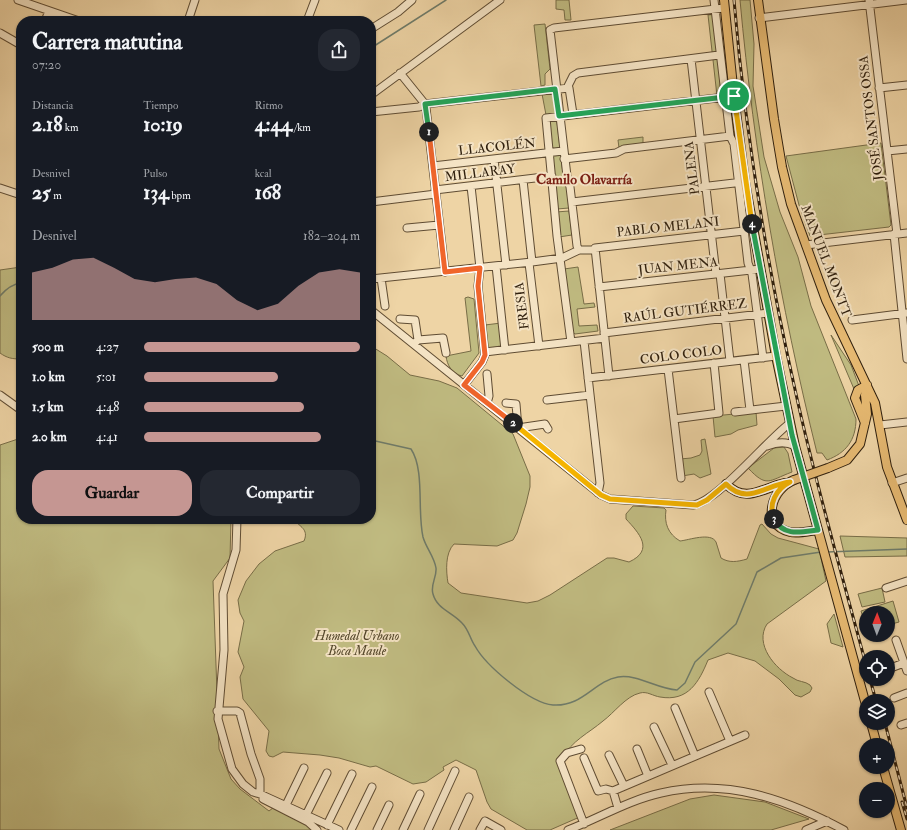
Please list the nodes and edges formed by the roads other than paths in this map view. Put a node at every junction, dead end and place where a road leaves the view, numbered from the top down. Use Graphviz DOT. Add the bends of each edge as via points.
graph roads {
  1 [pos="18,0"];
  2 [pos="195,0"];
  3 [pos="315,0"];
  4 [pos="412,0"];
  5 [pos="500,0"];
  6 [pos="714,0"];
  7 [pos="758,0"];
  8 [pos="906,0"];
  9 [pos="869,2"];
  10 [pos="724,4"];
  11 [pos="714,9"];
  12 [pos="49,11"];
  13 [pos="47,16"];
  14 [pos="63,16"];
  15 [pos="190,16"];
  16 [pos="309,16"];
  17 [pos="759,18"];
  18 [pos="376,26"];
  19 [pos="0,33"];
  20 [pos="16,42"];
  21 [pos="720,55"];
  22 [pos="691,59"];
  23 [pos="400,73"];
  24 [pos="907,85"];
  25 [pos="568,88"];
  26 [pos="879,88"];
  27 [pos="555,89"];
  28 [pos="376,91"];
  29 [pos="729,96"];
  30 [pos="696,100"];
  31 [pos="425,104"];
  32 [pos="376,111"];
  33 [pos="573,114"];
  34 [pos="559,116"];
  35 [pos="730,136"];
  36 [pos="701,139"];
  37 [pos="907,149"];
  38 [pos="563,151"];
  39 [pos="887,151"];
  40 [pos="549,153"];
  41 [pos="494,159"];
  42 [pos="564,159"];
  43 [pos="433,166"];
  44 [pos="552,176"];
  45 [pos="524,180"];
  46 [pos="497,183"];
  47 [pos="742,183"];
  48 [pos="471,186"];
  49 [pos="706,187"];
  50 [pos="0,188"];
  51 [pos="436,192"];
  52 [pos="16,193"];
  53 [pos="376,201"];
  54 [pos="572,202"];
  55 [pos="440,225"];
  56 [pos="407,228"];
  57 [pos="744,231"];
  58 [pos="907,233"];
  59 [pos="712,234"];
  60 [pos="895,234"];
  61 [pos="806,245"];
  62 [pos="595,249"];
  63 [pos="579,250"];
  64 [pos="560,258"];
  65 [pos="531,262"];
  66 [pos="506,265"];
  67 [pos="496,266"];
  68 [pos="480,268"];
  69 [pos="760,269"];
  70 [pos="750,270"];
  71 [pos="445,272"];
  72 [pos="718,274"];
  73 [pos="381,278"];
  74 [pos="376,279"];
  75 [pos="599,287"];
  76 [pos="385,306"];
  77 [pos="768,313"];
  78 [pos="905,313"];
  79 [pos="376,314"];
  80 [pos="757,315"];
  81 [pos="725,318"];
  82 [pos="400,319"];
  83 [pos="852,320"];
  84 [pos="604,335"];
  85 [pos="584,341"];
  86 [pos="416,342"];
  87 [pos="571,342"];
  88 [pos="539,346"];
  89 [pos="505,350"];
  90 [pos="485,352"];
  91 [pos="446,353"];
  92 [pos="776,356"];
  93 [pos="763,358"];
  94 [pos="907,359"];
  95 [pos="744,360"];
  96 [pos="730,362"];
  97 [pos="714,363"];
  98 [pos="668,369"];
  99 [pos="487,374"];
  100 [pos="609,376"];
  101 [pos="588,378"];
  102 [pos="464,385"];
  103 [pos="867,385"];
  104 [pos="0,395"];
  105 [pos="590,396"];
  106 [pos="547,400"];
  107 [pos="487,403"];
  108 [pos="506,403"];
  109 [pos="16,406"];
  110 [pos="786,406"];
  111 [pos="750,410"];
  112 [pos="735,412"];
  113 [pos="674,419"];
  114 [pos="907,422"];
  115 [pos="790,424"];
  116 [pos="880,425"];
  117 [pos="518,428"];
  118 [pos="548,429"];
  119 [pos="766,446"];
  120 [pos="795,446"];
  121 [pos="681,478"];
  122 [pos="907,478"];
  123 [pos="792,481"];
  124 [pos="892,483"];
  125 [pos="726,484"];
  126 [pos="598,493"];
  127 [pos="907,520"];
  128 [pos="238,524"];
  129 [pos="818,530"];
  130 [pos="907,581"];
  131 [pos="886,588"];
  132 [pos="896,640"];
  133 [pos="904,663"];
  134 [pos="895,666"];
  135 [pos="907,671"];
  136 [pos="709,692"];
  137 [pos="907,693"];
  138 [pos="863,694"];
  139 [pos="895,698"];
  140 [pos="675,708"];
  141 [pos="218,711"];
  142 [pos="654,727"];
  143 [pos="745,735"];
  144 [pos="730,741"];
  145 [pos="581,749"];
  146 [pos="637,749"];
  147 [pos="610,755"];
  148 [pos="695,756"];
  149 [pos="584,758"];
  150 [pos="672,765"];
  151 [pos="304,768"];
  152 [pos="456,771"];
  153 [pos="327,773"];
  154 [pos="352,774"];
  155 [pos="885,774"];
  156 [pos="648,776"];
  157 [pos="624,786"];
  158 [pos="372,787"];
  159 [pos="613,790"];
  160 [pos="253,792"];
  161 [pos="260,794"];
  162 [pos="420,794"];
  163 [pos="469,797"];
  164 [pos="286,805"];
  165 [pos="389,805"];
  166 [pos="618,808"];
  167 [pos="812,814"];
  168 [pos="306,815"];
  169 [pos="827,821"];
  170 [pos="584,824"];
  171 [pos="327,825"];
  172 [pos="814,827"];
  173 [pos="898,828"];
  174 [pos="317,830"];
  175 [pos="339,830"];
  176 [pos="351,830"];
  177 [pos="377,830"];
  178 [pos="403,830"];
  179 [pos="428,830"];
  180 [pos="454,830"];
  181 [pos="480,830"];
  182 [pos="501,830"];
  183 [pos="568,830"];
  184 [pos="806,830"];
  185 [pos="844,830"];
  1 -- 12 [label="street"];
  2 -- 15 [label="street"];
  3 -- 16 [label="street"];
  4 -- 18 [label="street"];
  5 -- 23 [label="street"];
  6 -- 11 [label="street"];
  7 -- 17 [label="main road, MANUEL MONTT"];
  8 -- 9 [label="street"];
  9 -- 17 [label="street"];
  9 -- 26 [label="street, JOSÉ SANTOS OSSA"];
  10 -- 11 [label="street"];
  10 -- 29 [label="main road"];
  11 -- 21 [label="street"];
  11 -- 27 [label="street" via="550,30"];
  12 -- 13 [label="street"];
  12 -- 14 [label="street"];
  17 -- 61 [label="main road, MANUEL MONTT" via="782,167 794,214"];
  19 -- 20 [label="street"];
  21 -- 22 [label="street"];
  21 -- 29 [label="street"];
  22 -- 25 [label="street" via="578,73 573,76"];
  22 -- 30 [label="street, PALENA"];
  23 -- 28 [label="street"];
  23 -- 31 [label="street"];
  24 -- 26 [label="street"];
  25 -- 27 [label="street"];
  25 -- 33 [label="street"];
  26 -- 39 [label="street, JOSÉ SANTOS OSSA"];
  27 -- 31 [label="street"];
  27 -- 34 [label="street"];
  29 -- 30 [label="street"];
  29 -- 35 [label="street"];
  29 -- 47 [label="main road"];
  30 -- 33 [label="street"];
  30 -- 36 [label="street, PALENA"];
  31 -- 32 [label="street" via="420,107"];
  31 -- 43 [label="street"];
  33 -- 34 [label="street"];
  34 -- 38 [label="street"];
  34 -- 40 [label="street" via="547,117 545,120"];
  35 -- 36 [label="street"];
  35 -- 47 [label="street"];
  36 -- 42 [label="street"];
  36 -- 49 [label="street, PALENA"];
  37 -- 39 [label="street"];
  38 -- 40 [label="street, LLACOLÉN"];
  38 -- 42 [label="street"];
  39 -- 60 [label="street, JOSÉ SANTOS OSSA"];
  40 -- 41 [label="street, LLACOLÉN"];
  40 -- 44 [label="street"];
  41 -- 43 [label="street, LLACOLÉN"];
  41 -- 46 [label="street"];
  42 -- 54 [label="street"];
  43 -- 51 [label="street"];
  44 -- 45 [label="street, MILLARAY"];
  44 -- 64 [label="street"];
  45 -- 46 [label="street, MILLARAY"];
  45 -- 65 [label="street, FRESIA"];
  46 -- 48 [label="street, MILLARAY"];
  46 -- 66 [label="street"];
  47 -- 49 [label="street"];
  47 -- 57 [label="street"];
  47 -- 69 [label="main road"];
  48 -- 51 [label="street, MILLARAY"];
  48 -- 68 [label="street"];
  49 -- 54 [label="street"];
  49 -- 59 [label="street, PALENA"];
  50 -- 52 [label="street"];
  51 -- 53 [label="street, MILLARAY"];
  51 -- 55 [label="street"];
  54 -- 63 [label="street" via="576,246"];
  55 -- 56 [label="street"];
  55 -- 71 [label="street"];
  57 -- 59 [label="street, PABLO MELANI"];
  57 -- 70 [label="street"];
  58 -- 60 [label="street"];
  59 -- 62 [label="street, PABLO MELANI"];
  59 -- 72 [label="street, PALENA"];
  60 -- 61 [label="street"];
  60 -- 78 [label="street, JOSÉ SANTOS OSSA"];
  61 -- 103 [label="main road, MANUEL MONTT" via="831,312"];
  62 -- 63 [label="street, PABLO MELANI"];
  62 -- 75 [label="street"];
  63 -- 64 [label="street, PABLO MELANI"];
  64 -- 65 [label="street, PABLO MELANI"];
  64 -- 87 [label="street"];
  65 -- 66 [label="street, PABLO MELANI"];
  65 -- 88 [label="street, FRESIA"];
  66 -- 67 [label="street, PABLO MELANI"];
  67 -- 68 [label="street, PABLO MELANI"];
  67 -- 89 [label="street"];
  68 -- 71 [label="street, PABLO MELANI"];
  68 -- 90 [label="street" via="478,286"];
  69 -- 70 [label="street, JUAN MENA"];
  69 -- 77 [label="main road"];
  70 -- 72 [label="street, JUAN MENA"];
  70 -- 80 [label="street"];
  71 -- 73 [label="street, PABLO MELANI"];
  72 -- 75 [label="street, JUAN MENA"];
  72 -- 81 [label="street, PALENA"];
  73 -- 74 [label="street, PABLO MELANI"];
  73 -- 76 [label="street"];
  75 -- 84 [label="street"];
  77 -- 80 [label="street, RAÚL GUTIÉRREZ"];
  77 -- 92 [label="main road"];
  78 -- 83 [label="street"];
  78 -- 94 [label="street, JOSÉ SANTOS OSSA"];
  79 -- 86 [label="street"];
  80 -- 81 [label="street, RAÚL GUTIÉRREZ"];
  80 -- 93 [label="street"];
  81 -- 84 [label="street, RAÚL GUTIÉRREZ"];
  81 -- 96 [label="street, PALENA"];
  82 -- 86 [label="street" via="414,319"];
  84 -- 85 [label="street, RAÚL GUTIÉRREZ"];
  84 -- 100 [label="street"];
  85 -- 87 [label="street, RAÚL GUTIÉRREZ"];
  85 -- 101 [label="street"];
  86 -- 91 [label="street" via="444,338"];
  86 -- 102 [label="street"];
  87 -- 88 [label="street, RAÚL GUTIÉRREZ"];
  88 -- 89 [label="street, RAÚL GUTIÉRREZ"];
  89 -- 90 [label="street, RAÚL GUTIÉRREZ"];
  90 -- 102 [label="street" via="484,359"];
  92 -- 93 [label="street, COLO COLO"];
  92 -- 110 [label="main road"];
  93 -- 95 [label="street, COLO COLO"];
  95 -- 96 [label="street, COLO COLO"];
  95 -- 111 [label="street"];
  96 -- 97 [label="street, COLO COLO"];
  97 -- 98 [label="street, COLO COLO"];
  97 -- 113 [label="street" via="719,413"];
  98 -- 100 [label="street, COLO COLO"];
  98 -- 113 [label="street"];
  99 -- 107 [label="street"];
  100 -- 101 [label="street, COLO COLO"];
  101 -- 105 [label="street"];
  102 -- 107 [label="street"];
  103 -- 116 [label="main road, MANUEL MONTT" via="875,403"];
  103 -- 123 [label="main road, bridge" via="867,414 862,439 854,452 843,462"];
  104 -- 109 [label="street"];
  105 -- 106 [label="street"];
  105 -- 126 [label="street" via="600,483"];
  107 -- 117 [label="street"];
  108 -- 117 [label="street" via="516,404"];
  110 -- 111 [label="street"];
  110 -- 115 [label="main road"];
  111 -- 112 [label="street"];
  113 -- 121 [label="street"];
  114 -- 116 [label="street"];
  115 -- 119 [label="street"];
  115 -- 120 [label="main road"];
  116 -- 124 [label="main road, MANUEL MONTT" via="885,462"];
  117 -- 118 [label="street" via="545,424"];
  117 -- 126 [label="street"];
  119 -- 120 [label="street" via="782,443"];
  119 -- 125 [label="street"];
  120 -- 129 [label="main road"];
  122 -- 124 [label="street"];
  123 -- 125 [label="main road" via="747,495 734,491"];
  123 -- 129 [label="main road" via="780,488 774,498 774,520 782,529 789,532"];
  124 -- 127 [label="main road, MANUEL MONTT"];
  125 -- 126 [label="street" via="707,500 693,505 614,500"];
  128 -- 141 [label="street" via="236,550 223,594 224,650"];
  129 -- 138 [label="main road"];
  130 -- 131 [label="street"];
  132 -- 133 [label="street"];
  133 -- 134 [label="street"];
  133 -- 135 [label="street"];
  136 -- 144 [label="street"];
  137 -- 139 [label="street"];
  140 -- 148 [label="street"];
  141 -- 160 [label="street" via="219,726 232,769"];
  141 -- 161 [label="street" via="240,713 260,779"];
  142 -- 150 [label="street"];
  143 -- 144 [label="street"];
  144 -- 148 [label="street"];
  145 -- 170 [label="street" via="566,753 560,761"];
  146 -- 156 [label="street"];
  147 -- 157 [label="street"];
  148 -- 150 [label="street"];
  149 -- 159 [label="street" via="598,791"];
  150 -- 156 [label="street"];
  151 -- 164 [label="street"];
  152 -- 179 [label="street"];
  153 -- 168 [label="street"];
  154 -- 171 [label="street"];
  155 -- 173 [label="main road"];
  156 -- 157 [label="street"];
  157 -- 159 [label="street"];
  158 -- 176 [label="street"];
  159 -- 166 [label="street"];
  160 -- 161 [label="street"];
  160 -- 174 [label="street" via="308,822"];
  161 -- 164 [label="street"];
  162 -- 178 [label="street"];
  163 -- 180 [label="street"];
  164 -- 168 [label="street"];
  165 -- 177 [label="street"];
  166 -- 167 [label="street" via="661,793 710,788 768,796"];
  166 -- 170 [label="street"];
  167 -- 169 [label="street"];
  167 -- 172 [label="street" via="815,819"];
  168 -- 171 [label="street"];
  169 -- 172 [label="street"];
  169 -- 185 [label="street"];
  170 -- 183 [label="street"];
  171 -- 175 [label="street"];
  172 -- 184 [label="street"];
  181 -- 182 [label="street" via="484,821"];
}
